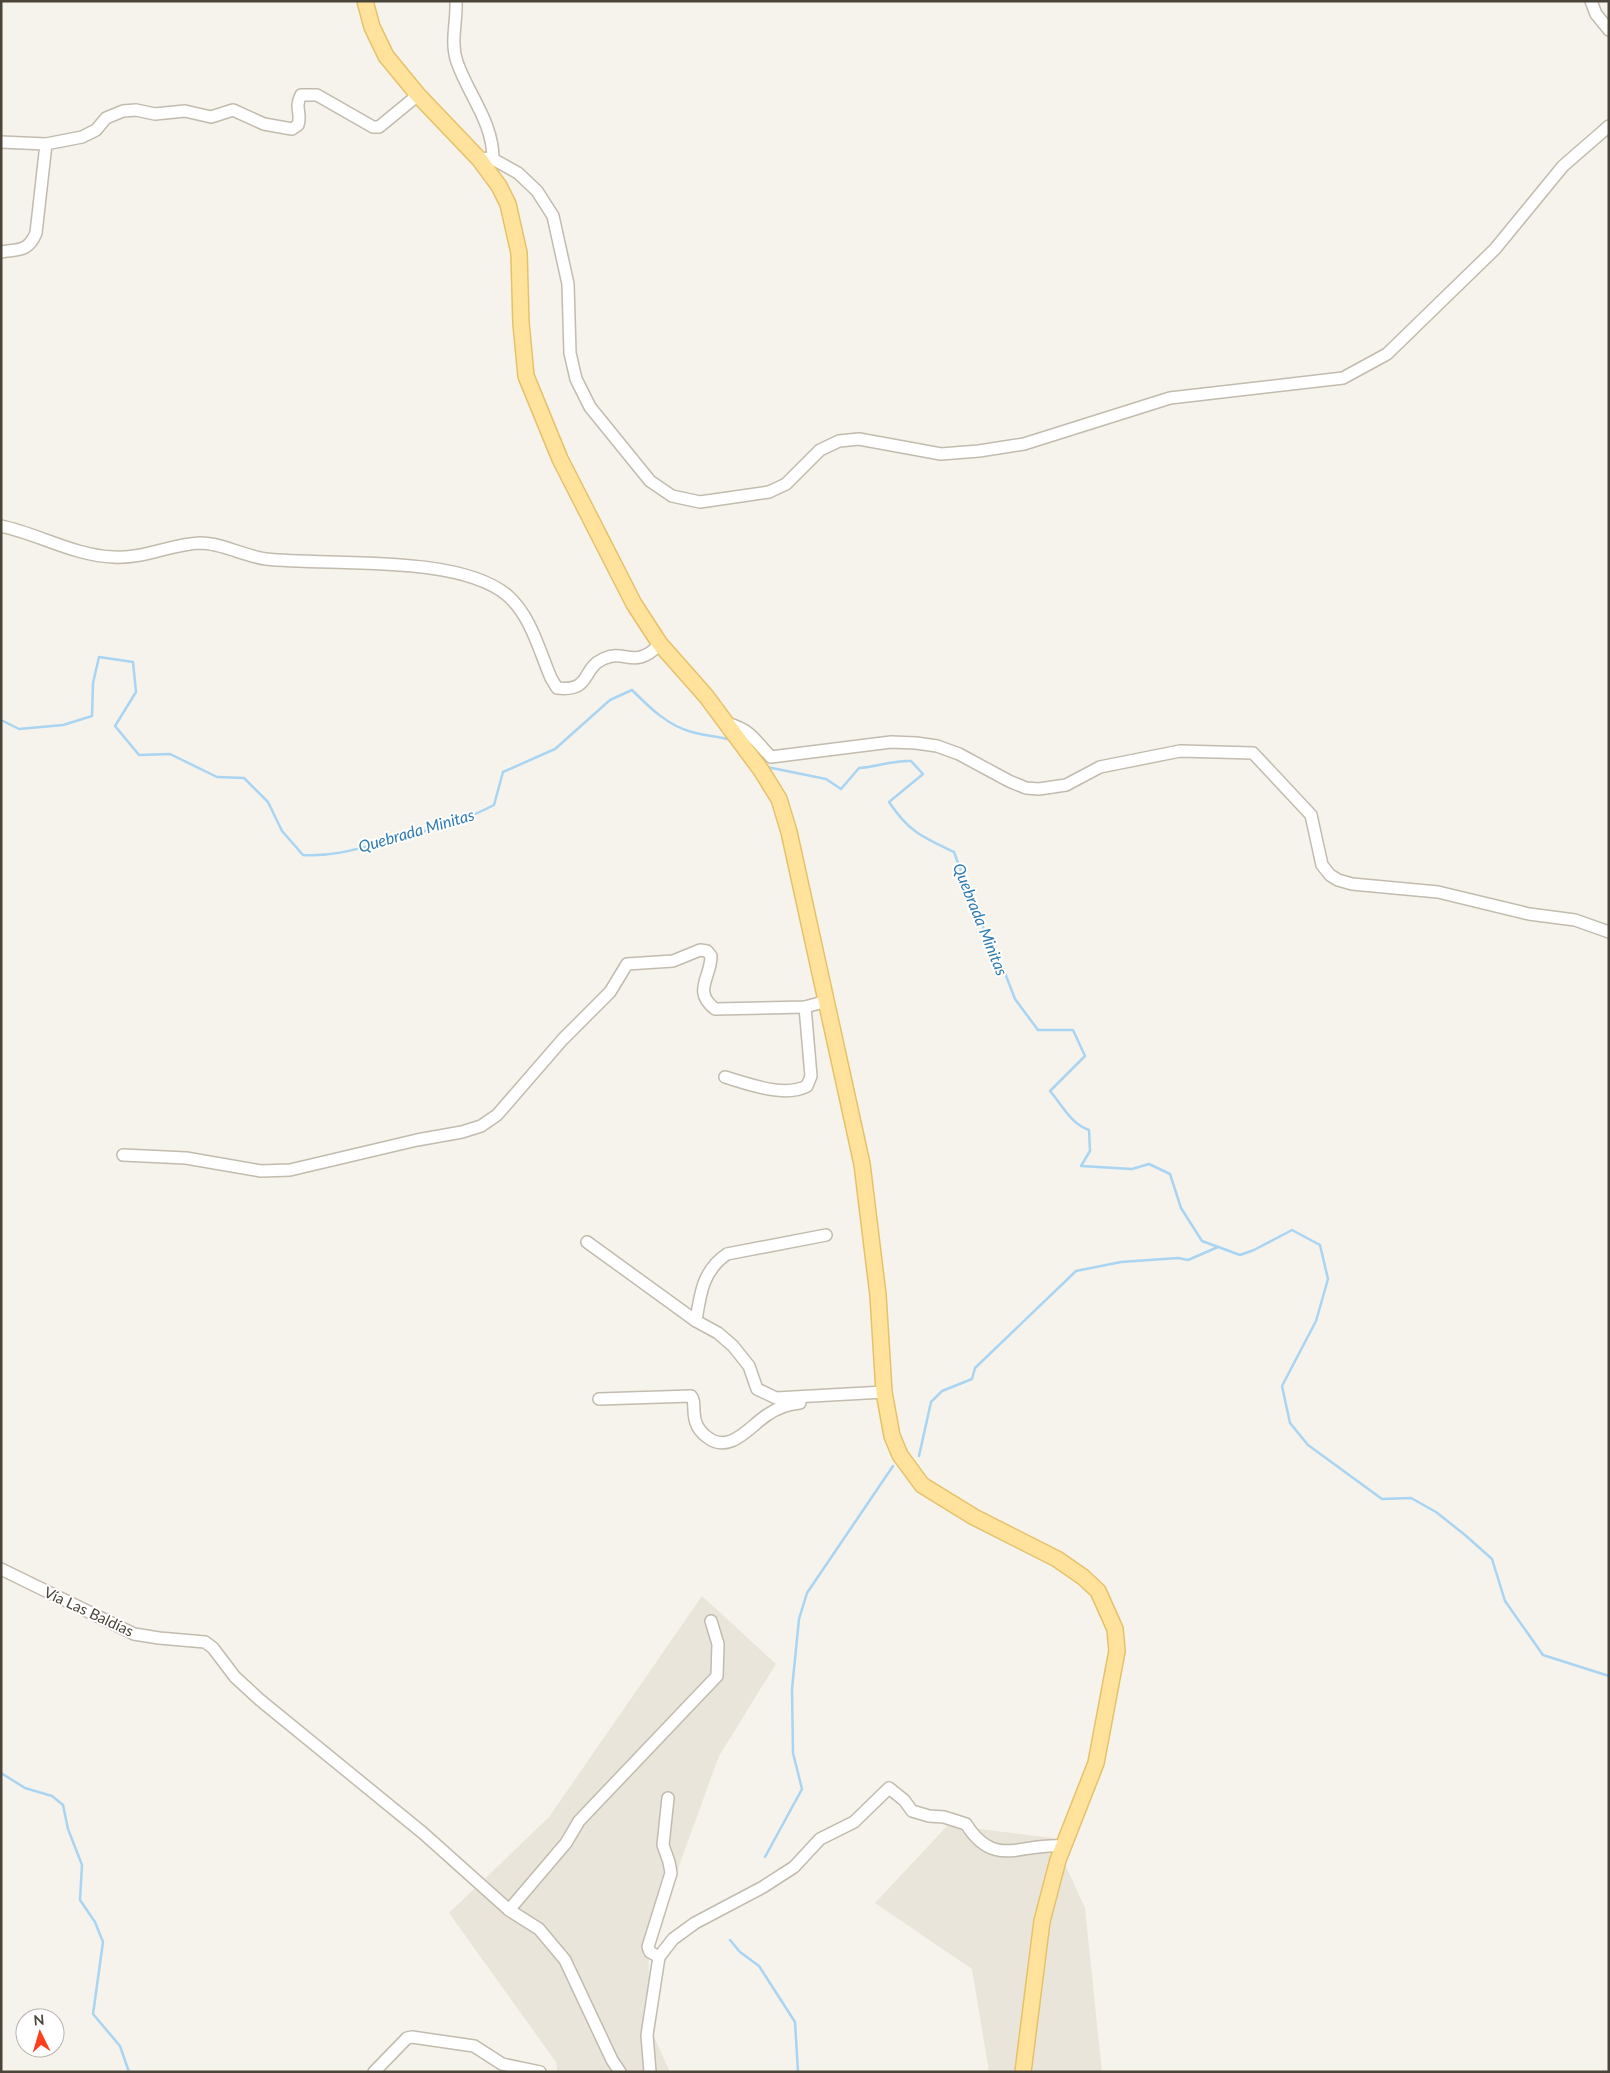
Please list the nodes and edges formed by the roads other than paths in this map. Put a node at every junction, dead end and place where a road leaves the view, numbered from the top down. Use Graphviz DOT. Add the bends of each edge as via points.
graph roads {
  1 [pos="365,1"];
  2 [pos="456,1"];
  3 [pos="1591,1"];
  4 [pos="1609,30"];
  5 [pos="418,95"];
  6 [pos="1609,126"];
  7 [pos="1,142"];
  8 [pos="46,144"];
  9 [pos="486,159"];
  10 [pos="1,252"];
  11 [pos="1,526"];
  12 [pos="660,644"];
  13 [pos="727,723"];
  14 [pos="768,769"];
  15 [pos="1609,932"];
  16 [pos="826,1002"];
  17 [pos="806,1007"];
  18 [pos="725,1077"];
  19 [pos="123,1155"];
  20 [pos="826,1235"];
  21 [pos="587,1242"];
  22 [pos="696,1321"];
  23 [pos="885,1396"];
  24 [pos="599,1399"];
  25 [pos="1,1569"];
  26 [pos="711,1621"];
  27 [pos="668,1798"];
  28 [pos="1063,1846"];
  29 [pos="510,1910"];
  30 [pos="659,1957"];
  31 [pos="374,2072"];
  32 [pos="540,2072"];
  33 [pos="620,2072"];
  34 [pos="650,2072"];
  35 [pos="1023,2072"];
  1 -- 5 [label="main road" via="372,27 384,51"];
  2 -- 9 [label="street" via="455,55 491,135"];
  3 -- 4 [label="street" via="1596,14"];
  5 -- 8 [label="street" via="379,127 373,127 317,95 307,93 301,95 296,103 300,120 292,129 264,124 233,110 211,117 185,111 155,114 136,110 106,118 96,130 82,137"];
  5 -- 9 [label="main road"];
  6 -- 9 [label="street" via="1564,166 1495,249 1387,354 1343,378 1170,398 1024,444 979,451 941,454 858,439 839,441 820,450 786,484 769,492 700,502 672,496 650,481 590,406 576,379 570,353 568,284 553,216 537,191 518,173"];
  7 -- 8 [label="street"];
  8 -- 10 [label="street" via="32,244"];
  9 -- 12 [label="main road" via="508,204 519,253 523,354 532,396 560,459 634,604"];
  11 -- 12 [label="street" via="75,551 114,557 202,543 265,559 437,570 474,578 506,594 524,612 557,688 580,685 601,659 610,656 643,658"];
  12 -- 13 [label="main road"];
  13 -- 14 [label="main road" via="752,757"];
  13 -- 14 [label="street" via="746,729 755,737"];
  14 -- 15 [label="street" via="891,742 916,742 959,754 1009,781 1039,789 1066,785 1100,767 1180,751 1253,753 1311,815 1322,865 1338,880 1438,892 1529,914 1575,920"];
  14 -- 16 [label="main road" via="789,832"];
  16 -- 17 [label="street"];
  16 -- 23 [label="main road" via="866,1184"];
  17 -- 18 [label="street" via="811,1076 807,1086 800,1090 784,1090"];
  17 -- 19 [label="street" via="715,1009 707,1003 704,995 703,985 711,965 707,951 700,950 673,961 627,964 610,992 562,1039 497,1115 481,1126 290,1170 261,1171 186,1158"];
  20 -- 22 [label="street" via="727,1254 706,1276"];
  21 -- 22 [label="street"];
  22 -- 23 [label="street" via="733,1346 749,1366 758,1388 770,1396"];
  23 -- 24 [label="street" via="789,1404 768,1414 742,1436 726,1443 708,1438 698,1426 694,1419 695,1401 692,1396"];
  23 -- 28 [label="main road" via="892,1436 900,1455 922,1485 974,1517 1057,1559 1098,1591 1108,1610 1116,1640 1113,1674 1096,1763"];
  25 -- 29 [label="street, Vía Las Baldías" via="134,1634 205,1642 214,1648 235,1676"];
  26 -- 29 [label="street" via="718,1644 717,1676 579,1821 566,1843"];
  27 -- 30 [label="street" via="663,1845 671,1874 648,1947"];
  28 -- 30 [label="street" via="1050,1844 1016,1851 992,1850 974,1836 966,1824 912,1811 889,1788 854,1822 820,1839 794,1866 763,1887 695,1923 672,1940"];
  28 -- 35 [label="main road" via="1042,1921"];
  29 -- 33 [label="street, Vía Las Baldías" via="539,1929 566,1960"];
  30 -- 34 [label="street" via="647,2035"];
  31 -- 32 [label="street" via="407,2038 412,2037 474,2046 502,2064"];
}
